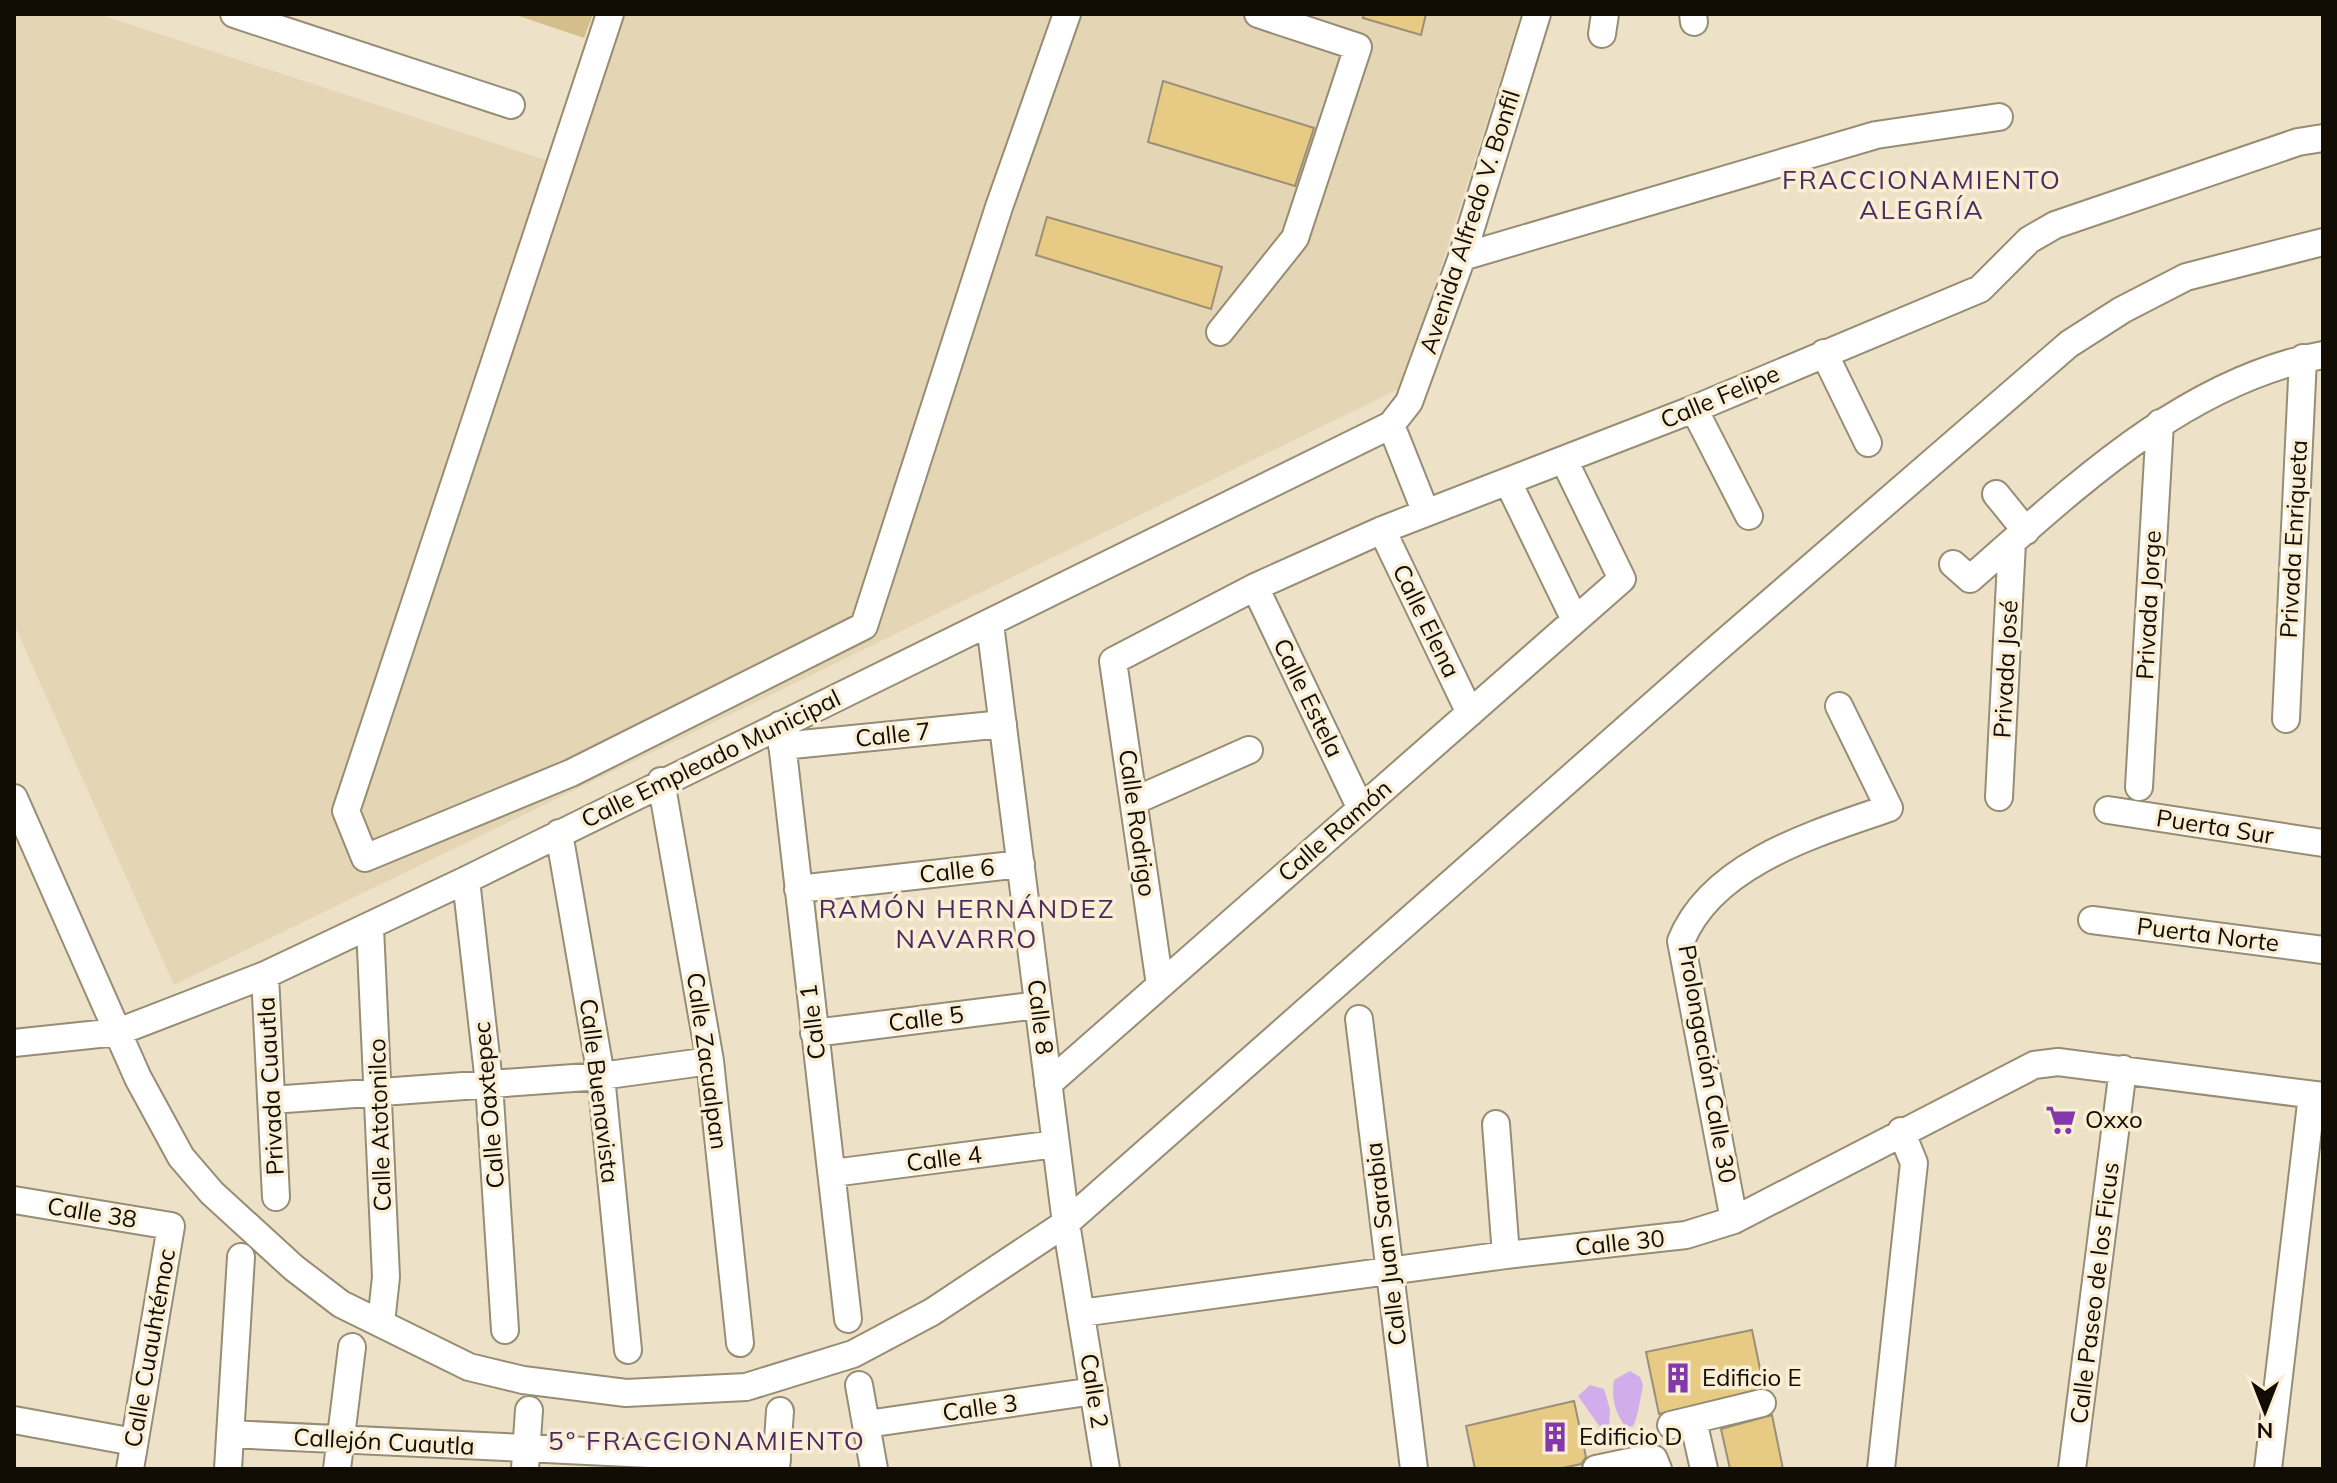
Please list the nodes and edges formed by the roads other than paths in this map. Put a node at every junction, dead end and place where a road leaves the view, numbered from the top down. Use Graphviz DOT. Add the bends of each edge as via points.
graph roads {
  1 [pos="234,14"];
  2 [pos="610,14"];
  3 [pos="1067,14"];
  4 [pos="1258,14"];
  5 [pos="1537,14"];
  6 [pos="511,105"];
  7 [pos="1999,117"];
  8 [pos="2323,138"];
  9 [pos="2323,242"];
  10 [pos="1462,257"];
  11 [pos="1220,332"];
  12 [pos="1824,353"];
  13 [pos="2313,356"];
  14 [pos="1694,409"];
  15 [pos="2160,423"];
  16 [pos="1391,425"];
  17 [pos="1868,443"];
  18 [pos="1564,460"];
  19 [pos="1508,482"];
  20 [pos="1996,494"];
  21 [pos="1426,513"];
  22 [pos="1749,516"];
  23 [pos="1382,530"];
  24 [pos="2019,536"];
  25 [pos="1953,564"];
  26 [pos="1255,587"];
  27 [pos="1575,620"];
  28 [pos="990,624"];
  29 [pos="1113,661"];
  30 [pos="1839,706"];
  31 [pos="1470,713"];
  32 [pos="2286,719"];
  33 [pos="1003,724"];
  34 [pos="781,736"];
  35 [pos="1249,750"];
  36 [pos="661,781"];
  37 [pos="2139,787"];
  38 [pos="1999,797"];
  39 [pos="14,798"];
  40 [pos="1134,801"];
  41 [pos="1361,809"];
  42 [pos="2108,810"];
  43 [pos="559,833"];
  44 [pos="2323,843"];
  45 [pos="1021,864"];
  46 [pos="466,880"];
  47 [pos="798,889"];
  48 [pos="2092,920"];
  49 [pos="370,927"];
  50 [pos="2323,950"];
  51 [pos="265,975"];
  52 [pos="1160,985"];
  53 [pos="1038,1005"];
  54 [pos="1359,1019"];
  55 [pos="118,1032"];
  56 [pos="814,1033"];
  57 [pos="14,1043"];
  58 [pos="710,1061"];
  59 [pos="2123,1069"];
  60 [pos="601,1076"];
  61 [pos="489,1083"];
  62 [pos="1048,1084"];
  63 [pos="380,1090"];
  64 [pos="2318,1095"];
  65 [pos="272,1100"];
  66 [pos="1496,1124"];
  67 [pos="1901,1131"];
  68 [pos="1056,1144"];
  69 [pos="833,1173"];
  70 [pos="276,1197"];
  71 [pos="14,1200"];
  72 [pos="1734,1220"];
  73 [pos="1066,1223"];
  74 [pos="171,1226"];
  75 [pos="1506,1255"];
  76 [pos="241,1257"];
  77 [pos="1389,1273"];
  78 [pos="381,1311"];
  79 [pos="1081,1313"];
  80 [pos="848,1319"];
  81 [pos="505,1330"];
  82 [pos="740,1343"];
  83 [pos="352,1347"];
  84 [pos="628,1350"];
  85 [pos="859,1385"];
  86 [pos="1094,1391"];
  87 [pos="1762,1403"];
  88 [pos="529,1410"];
  89 [pos="780,1411"];
  90 [pos="14,1420"];
  91 [pos="867,1424"];
  92 [pos="230,1434"];
  93 [pos="339,1438"];
  94 [pos="134,1442"];
  95 [pos="526,1460"];
  96 [pos="776,1465"];
  97 [pos="130,1469"];
  98 [pos="228,1469"];
  99 [pos="337,1469"];
  100 [pos="874,1469"];
  101 [pos="1106,1469"];
  102 [pos="1414,1469"];
  103 [pos="1596,1469"];
  104 [pos="1658,1469"];
  105 [pos="1704,1469"];
  106 [pos="1881,1469"];
  107 [pos="2072,1469"];
  108 [pos="2268,1469"];
  1 -- 6 [label="street"];
  2 -- 3 [label="street" via="346,811 365,858 571,773 864,626"];
  4 -- 11 [label="street" via="1358,47 1295,238"];
  5 -- 10 [label="street, Avenida Alfredo V. Bonfil"];
  7 -- 10 [label="street" via="1876,135"];
  8 -- 12 [label="street, Calle Felipe" via="2055,225 2029,240 1980,289"];
  9 -- 73 [label="street" via="2186,277 2069,344"];
  10 -- 16 [label="street, Avenida Alfredo V. Bonfil" via="1409,402"];
  12 -- 14 [label="street, Calle Felipe"];
  12 -- 17 [label="street"];
  13 -- 15 [label="street" via="2228,385"];
  13 -- 32 [label="street, Privada Enriqueta"];
  14 -- 18 [label="street, Calle Felipe"];
  14 -- 22 [label="street"];
  15 -- 24 [label="street"];
  15 -- 37 [label="street, Privada Jorge"];
  16 -- 21 [label="street"];
  16 -- 28 [label="street, Calle Empleado Municipal"];
  18 -- 19 [label="street, Calle Felipe"];
  18 -- 27 [label="street, Calle Ramón" via="1622,579"];
  19 -- 21 [label="street, Calle Felipe"];
  19 -- 27 [label="street"];
  20 -- 24 [label="street"];
  21 -- 23 [label="street, Calle Felipe"];
  23 -- 26 [label="street, Calle Felipe"];
  23 -- 31 [label="street, Calle Elena"];
  24 -- 25 [label="street" via="1970,579"];
  24 -- 38 [label="street, Privada José"];
  26 -- 29 [label="street, Calle Felipe"];
  26 -- 41 [label="street, Calle Estela"];
  27 -- 31 [label="street, Calle Ramón"];
  28 -- 33 [label="street, Calle 8"];
  28 -- 34 [label="street, Calle Empleado Municipal"];
  29 -- 40 [label="street, Calle Rodrigo"];
  30 -- 72 [label="street, Prolongación Calle 30" via="1889,808 1811,835 1739,870 1688,924 1681,941"];
  31 -- 41 [label="street, Calle Ramón"];
  33 -- 34 [label="street, Calle 7"];
  33 -- 45 [label="street, Calle 8"];
  34 -- 36 [label="street, Calle Empleado Municipal"];
  34 -- 47 [label="street, Calle 1"];
  35 -- 40 [label="street"];
  36 -- 43 [label="street, Calle Empleado Municipal"];
  36 -- 58 [label="street, Calle Zacualpan"];
  39 -- 55 [label="street"];
  40 -- 52 [label="street, Calle Rodrigo"];
  41 -- 52 [label="street, Calle Ramón"];
  42 -- 44 [label="street, Puerta Sur"];
  43 -- 46 [label="street, Calle Empleado Municipal"];
  43 -- 60 [label="street, Calle Buenavista"];
  45 -- 47 [label="street, Calle 6"];
  45 -- 53 [label="street, Calle 8"];
  46 -- 49 [label="street, Calle Empleado Municipal"];
  46 -- 61 [label="street, Calle Oaxtepec"];
  47 -- 56 [label="street, Calle 1"];
  48 -- 50 [label="street, Puerta Norte"];
  49 -- 51 [label="street, Calle Empleado Municipal"];
  49 -- 63 [label="street, Calle Atotonilco"];
  51 -- 55 [label="street, Calle Empleado Municipal"];
  51 -- 65 [label="street, Privada Cuautla"];
  52 -- 62 [label="street, Calle Ramón"];
  53 -- 56 [label="street, Calle 5"];
  53 -- 62 [label="street, Calle 8"];
  54 -- 77 [label="street, Calle Juan Sarabia"];
  55 -- 57 [label="street, Calle Empleado Municipal"];
  55 -- 73 [label="street" via="181,1157 277,1253 341,1304 376,1323 469,1367 523,1380 626,1393 746,1387 780,1379 853,1354 932,1312"];
  56 -- 69 [label="street, Calle 1"];
  58 -- 60 [label="street"];
  58 -- 82 [label="street, Calle Zacualpan"];
  59 -- 64 [label="street, Calle 30"];
  59 -- 67 [label="street, Calle 30" via="2058,1062 2034,1065"];
  59 -- 107 [label="street, Calle Paseo de los Ficus"];
  60 -- 61 [label="street"];
  60 -- 84 [label="street, Calle Buenavista"];
  61 -- 63 [label="street"];
  61 -- 81 [label="street, Calle Oaxtepec"];
  62 -- 68 [label="street, Calle 8"];
  63 -- 65 [label="street"];
  63 -- 78 [label="street, Calle Atotonilco" via="386,1277"];
  64 -- 108 [label="street"];
  65 -- 70 [label="street, Privada Cuautla"];
  66 -- 75 [label="street"];
  67 -- 72 [label="street, Calle 30"];
  67 -- 106 [label="street" via="1914,1163"];
  68 -- 69 [label="street, Calle 4"];
  68 -- 73 [label="street, Calle 8"];
  69 -- 80 [label="street, Calle 1"];
  71 -- 74 [label="street, Calle 38"];
  72 -- 75 [label="street, Calle 30" via="1686,1235"];
  73 -- 79 [label="street, Calle 8"];
  74 -- 94 [label="street, Calle Cuauhtémoc"];
  75 -- 77 [label="street, Calle 30"];
  76 -- 92 [label="street"];
  77 -- 79 [label="street, Calle 30"];
  77 -- 102 [label="street, Calle Juan Sarabia"];
  79 -- 86 [label="street, Calle 2"];
  83 -- 93 [label="street"];
  85 -- 91 [label="street"];
  86 -- 91 [label="street, Calle 3"];
  86 -- 101 [label="street, Calle 2"];
  87 -- 105 [label="street" via="1682,1423"];
  88 -- 95 [label="street"];
  89 -- 96 [label="street"];
  90 -- 94 [label="street"];
  91 -- 100 [label="street"];
  92 -- 93 [label="street, Callejón Cuautla"];
  92 -- 98 [label="street"];
  93 -- 95 [label="street, Callejón Cuautla"];
  93 -- 99 [label="street"];
  94 -- 97 [label="street, Calle Cuauhtémoc"];
  95 -- 96 [label="street, Callejón Cuautla"];
  103 -- 104 [label="street" via="1648,1458"];
}
